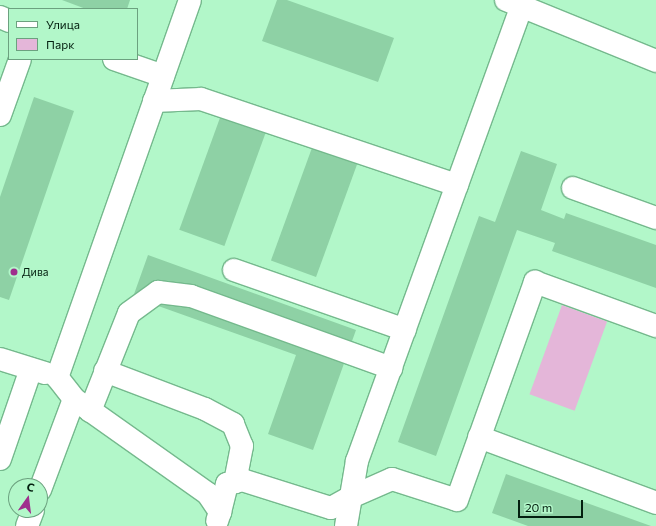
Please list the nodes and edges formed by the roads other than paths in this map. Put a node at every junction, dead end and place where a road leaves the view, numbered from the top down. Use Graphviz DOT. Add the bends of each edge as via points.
graph roads {
  1 [pos="190,0"];
  2 [pos="514,3"];
  3 [pos="20,60"];
  4 [pos="117,60"];
  5 [pos="656,61"];
  6 [pos="163,76"];
  7 [pos="154,101"];
  8 [pos="0,115"];
  9 [pos="457,185"];
  10 [pos="573,188"];
  11 [pos="656,218"];
  12 [pos="234,270"];
  13 [pos="656,326"];
  14 [pos="405,330"];
  15 [pos="0,359"];
  16 [pos="31,368"];
  17 [pos="391,368"];
  18 [pos="105,371"];
  19 [pos="57,377"];
  20 [pos="82,405"];
  21 [pos="479,437"];
  22 [pos="0,460"];
  23 [pos="46,478"];
  24 [pos="235,482"];
  25 [pos="351,497"];
  26 [pos="656,503"];
  27 [pos="218,519"];
  28 [pos="346,526"];
  1 -- 6 [label="street"];
  2 -- 5 [label="street"];
  2 -- 9 [label="street"];
  3 -- 8 [label="street"];
  4 -- 6 [label="street"];
  6 -- 7 [label="street"];
  7 -- 9 [label="street" via="201,99"];
  7 -- 19 [label="street"];
  9 -- 14 [label="street"];
  10 -- 11 [label="street"];
  12 -- 14 [label="street"];
  13 -- 21 [label="street" via="535,282"];
  14 -- 17 [label="street"];
  15 -- 16 [label="street"];
  16 -- 19 [label="street"];
  16 -- 22 [label="street"];
  17 -- 18 [label="street" via="191,296 158,292 129,313"];
  17 -- 25 [label="street" via="358,461"];
  18 -- 20 [label="street"];
  18 -- 24 [label="street" via="205,409 233,424 242,446"];
  19 -- 20 [label="street"];
  20 -- 23 [label="street"];
  20 -- 27 [label="street" via="208,494"];
  21 -- 25 [label="street" via="457,500 392,479"];
  21 -- 26 [label="street"];
  24 -- 25 [label="street" via="242,480 331,508"];
  24 -- 27 [label="street" via="227,484"];
  25 -- 28 [label="street"];
}
